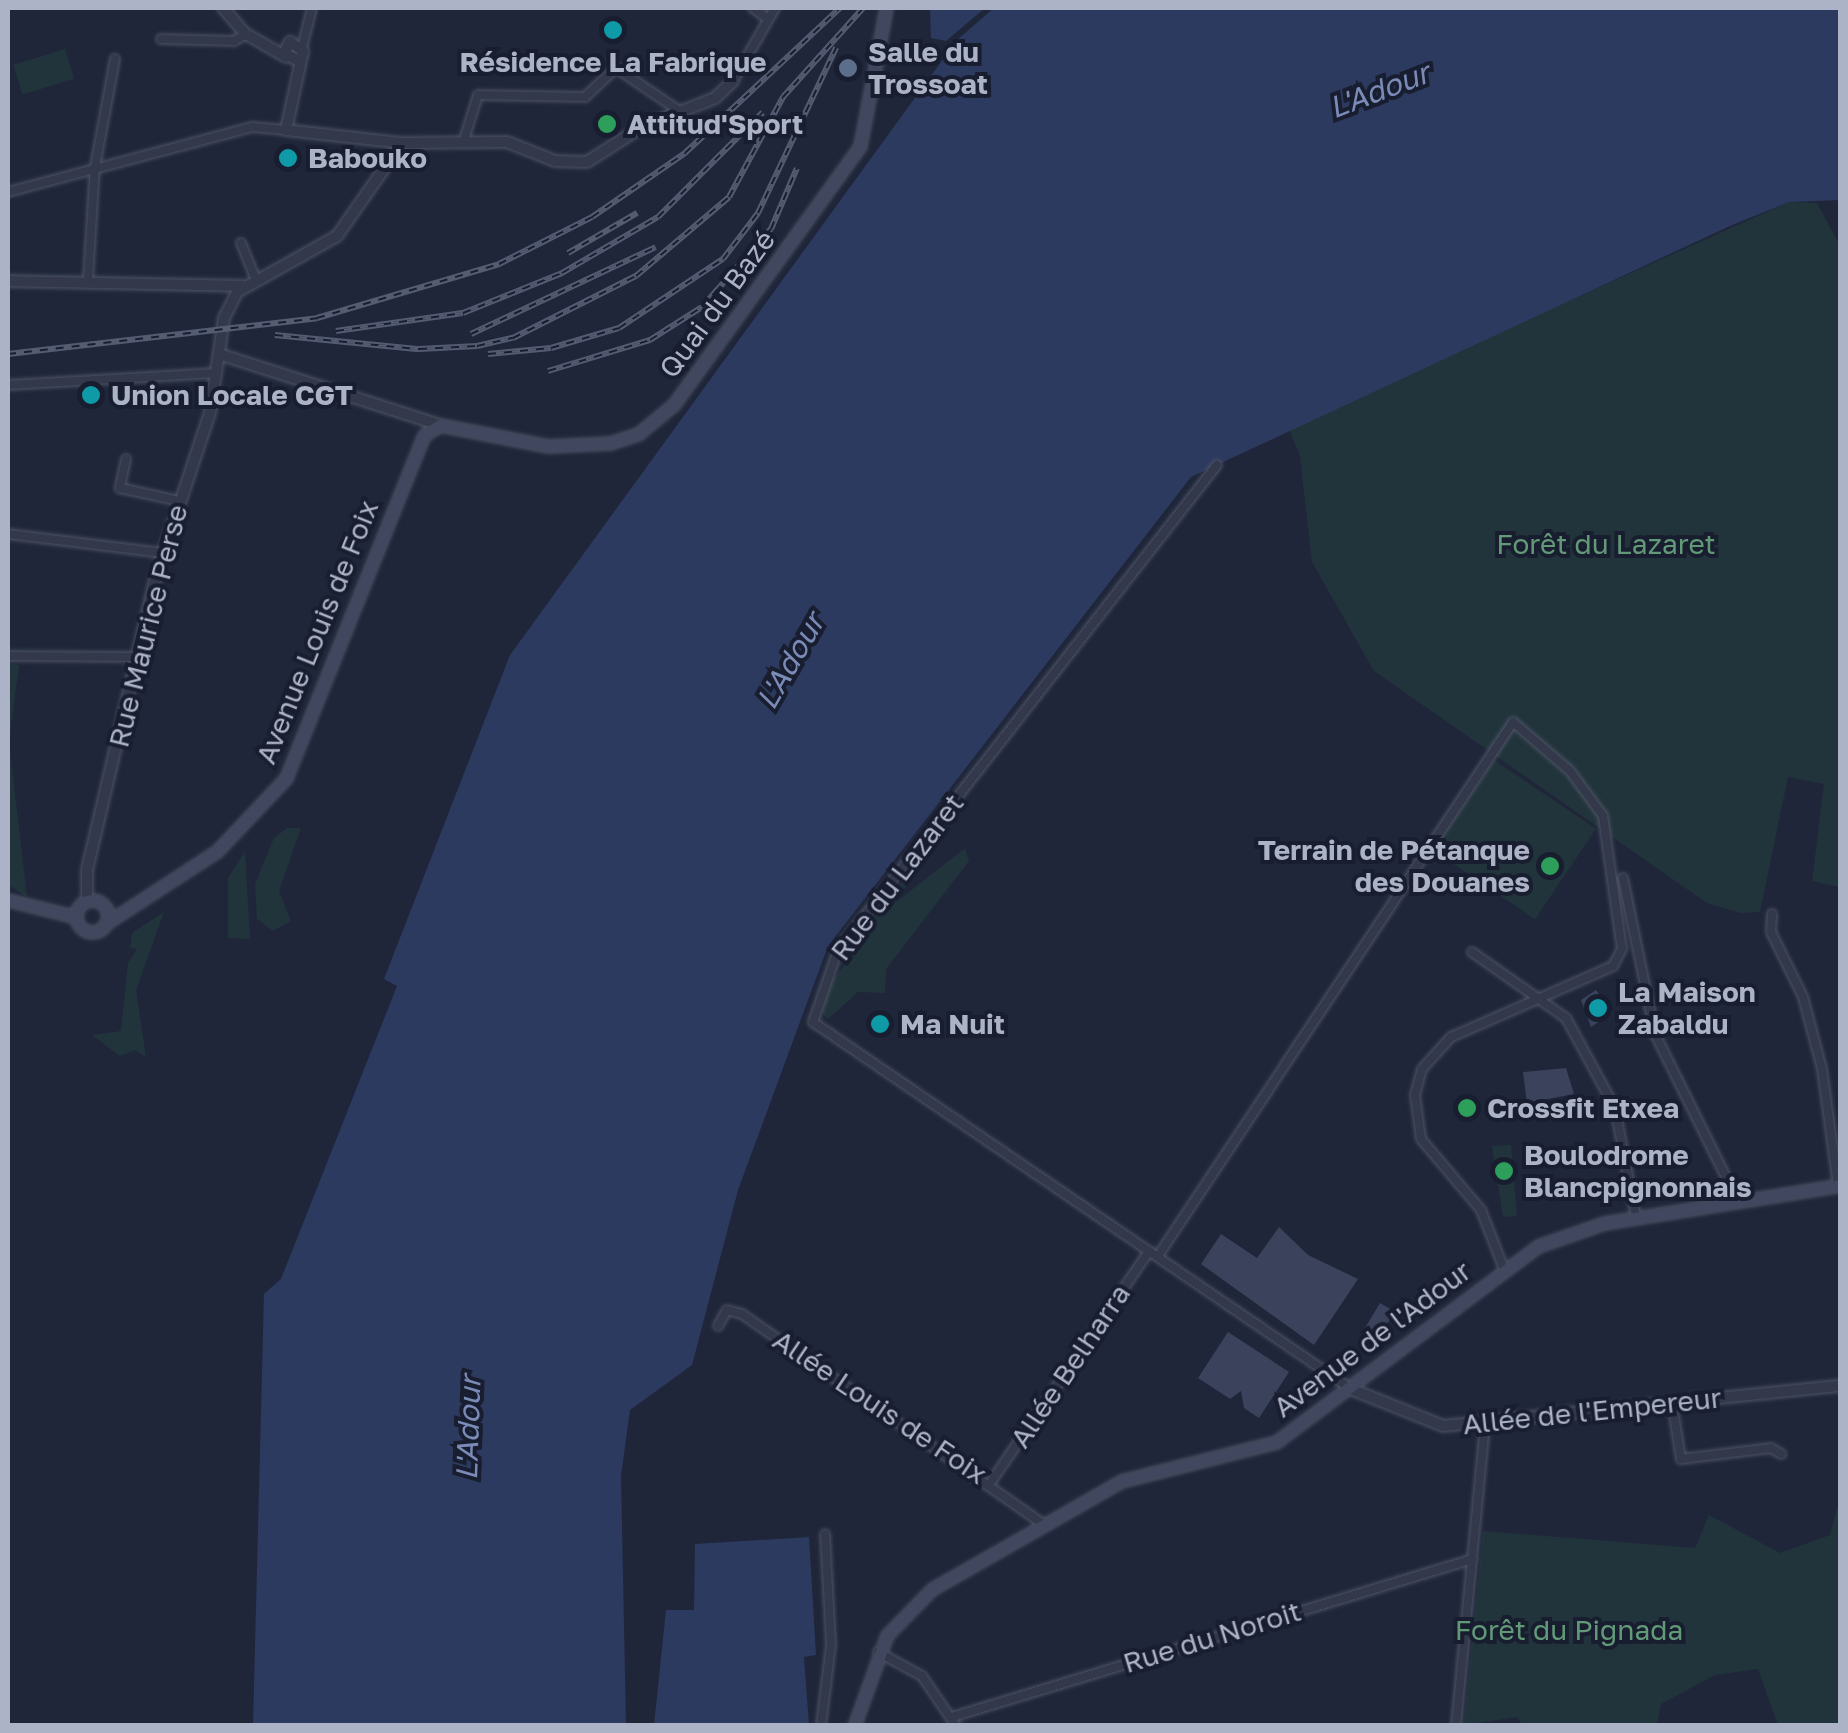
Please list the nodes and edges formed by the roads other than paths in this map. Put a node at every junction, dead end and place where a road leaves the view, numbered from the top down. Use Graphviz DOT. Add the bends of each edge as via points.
graph roads {
  1 [pos="223,8"];
  2 [pos="312,8"];
  3 [pos="753,8"];
  4 [pos="775,8"];
  5 [pos="886,8"];
  6 [pos="768,18"];
  7 [pos="246,34"];
  8 [pos="161,39"];
  9 [pos="261,43"];
  10 [pos="295,55"];
  11 [pos="115,59"];
  12 [pos="732,81"];
  13 [pos="681,112"];
  14 [pos="286,130"];
  15 [pos="464,140"];
  16 [pos="402,143"];
  17 [pos="95,167"];
  18 [pos="8,192"];
  19 [pos="241,243"];
  20 [pos="255,277"];
  21 [pos="88,280"];
  22 [pos="8,281"];
  23 [pos="242,286"];
  24 [pos="219,354"];
  25 [pos="217,372"];
  26 [pos="8,385"];
  27 [pos="440,425"];
  28 [pos="126,458"];
  29 [pos="1217,465"];
  30 [pos="179,501"];
  31 [pos="8,534"];
  32 [pos="163,553"];
  33 [pos="8,656"];
  34 [pos="138,657"];
  35 [pos="1623,878"];
  36 [pos="8,900"];
  37 [pos="88,900"];
  38 [pos="1772,914"];
  39 [pos="76,916"];
  40 [pos="106,918"];
  41 [pos="1472,952"];
  42 [pos="1544,996"];
  43 [pos="1839,1186"];
  44 [pos="1738,1201"];
  45 [pos="1636,1217"];
  46 [pos="1153,1253"];
  47 [pos="1504,1269"];
  48 [pos="718,1326"];
  49 [pos="1840,1386"];
  50 [pos="1351,1389"];
  51 [pos="1672,1403"];
  52 [pos="1486,1424"];
  53 [pos="1781,1454"];
  54 [pos="990,1482"];
  55 [pos="1042,1523"];
  56 [pos="825,1534"];
  57 [pos="1473,1559"];
  58 [pos="878,1652"];
  59 [pos="954,1721"];
  60 [pos="821,1726"];
  61 [pos="854,1726"];
  62 [pos="1456,1726"];
  1 -- 7 [label="street"];
  2 -- 10 [label="street"];
  3 -- 6 [label="street"];
  4 -- 6 [label="street"];
  5 -- 27 [label="main road, Quai du Bazé" via="860,146 666,413 624,440 587,446"];
  6 -- 12 [label="street"];
  7 -- 8 [label="street" via="234,41"];
  7 -- 9 [label="street"];
  9 -- 10 [label="street"];
  9 -- 10 [label="street" via="290,42"];
  10 -- 14 [label="street"];
  11 -- 17 [label="street"];
  12 -- 13 [label="street"];
  13 -- 15 [label="street" via="588,162"];
  13 -- 15 [label="street" via="620,68 585,97 478,95 468,107"];
  14 -- 16 [label="street"];
  14 -- 17 [label="street" via="262,125"];
  15 -- 16 [label="street"];
  16 -- 20 [label="street" via="337,236"];
  17 -- 18 [label="street"];
  17 -- 21 [label="street"];
  19 -- 20 [label="street"];
  20 -- 23 [label="street"];
  21 -- 22 [label="street"];
  21 -- 23 [label="street"];
  23 -- 24 [label="street, Rue Maurice Perse" via="224,318"];
  24 -- 25 [label="street, Rue Maurice Perse"];
  24 -- 27 [label="street"];
  25 -- 26 [label="street"];
  25 -- 30 [label="street, Rue Maurice Perse"];
  27 -- 40 [label="main road, Avenue Louis de Foix" via="422,441 286,778 246,827"];
  28 -- 30 [label="street" via="120,488"];
  29 -- 46 [label="street, Rue du Lazaret" via="1176,507 838,950 813,1022"];
  30 -- 32 [label="street, Rue Maurice Perse"];
  31 -- 32 [label="street"];
  32 -- 34 [label="street, Rue Maurice Perse"];
  33 -- 34 [label="street"];
  34 -- 37 [label="street, Rue Maurice Perse" via="86,870"];
  35 -- 44 [label="street" via="1656,1034"];
  36 -- 39 [label="main road"];
  37 -- 39 [label="main road"];
  37 -- 40 [label="main road"];
  38 -- 43 [label="street" via="1771,932 1803,997 1822,1069"];
  39 -- 40 [label="main road" via="88,931"];
  41 -- 42 [label="street"];
  42 -- 45 [label="street" via="1615,1108"];
  42 -- 46 [label="street, Allée Belharra" via="1613,966 1622,949 1603,816 1570,771 1513,722"];
  42 -- 47 [label="street" via="1434,1050 1415,1095 1421,1139 1481,1210"];
  43 -- 44 [label="main road, Avenue de l'Adour"];
  44 -- 45 [label="main road, Avenue de l'Adour"];
  45 -- 47 [label="main road, Avenue de l'Adour" via="1552,1239"];
  46 -- 50 [label="street, Rue du Lazaret"];
  46 -- 54 [label="street, Allée Belharra"];
  47 -- 50 [label="main road, Avenue de l'Adour"];
  48 -- 54 [label="street, Allée Louis de Foix" via="727,1310 742,1314"];
  49 -- 51 [label="street, Allée de l'Empereur"];
  50 -- 52 [label="street, Allée de l'Empereur" via="1425,1422"];
  50 -- 55 [label="main road, Avenue de l'Adour" via="1259,1450 1121,1481"];
  51 -- 52 [label="street, Allée de l'Empereur"];
  51 -- 53 [label="street" via="1681,1459 1771,1448"];
  52 -- 57 [label="street"];
  54 -- 55 [label="street, Allée Louis de Foix"];
  55 -- 58 [label="main road, Avenue de l'Adour" via="919,1598"];
  56 -- 60 [label="street" via="831,1644"];
  57 -- 59 [label="street, Rue du Noroit"];
  57 -- 62 [label="street"];
  58 -- 59 [label="street" via="907,1667"];
  58 -- 61 [label="main road, Avenue de l'Adour"];
}
